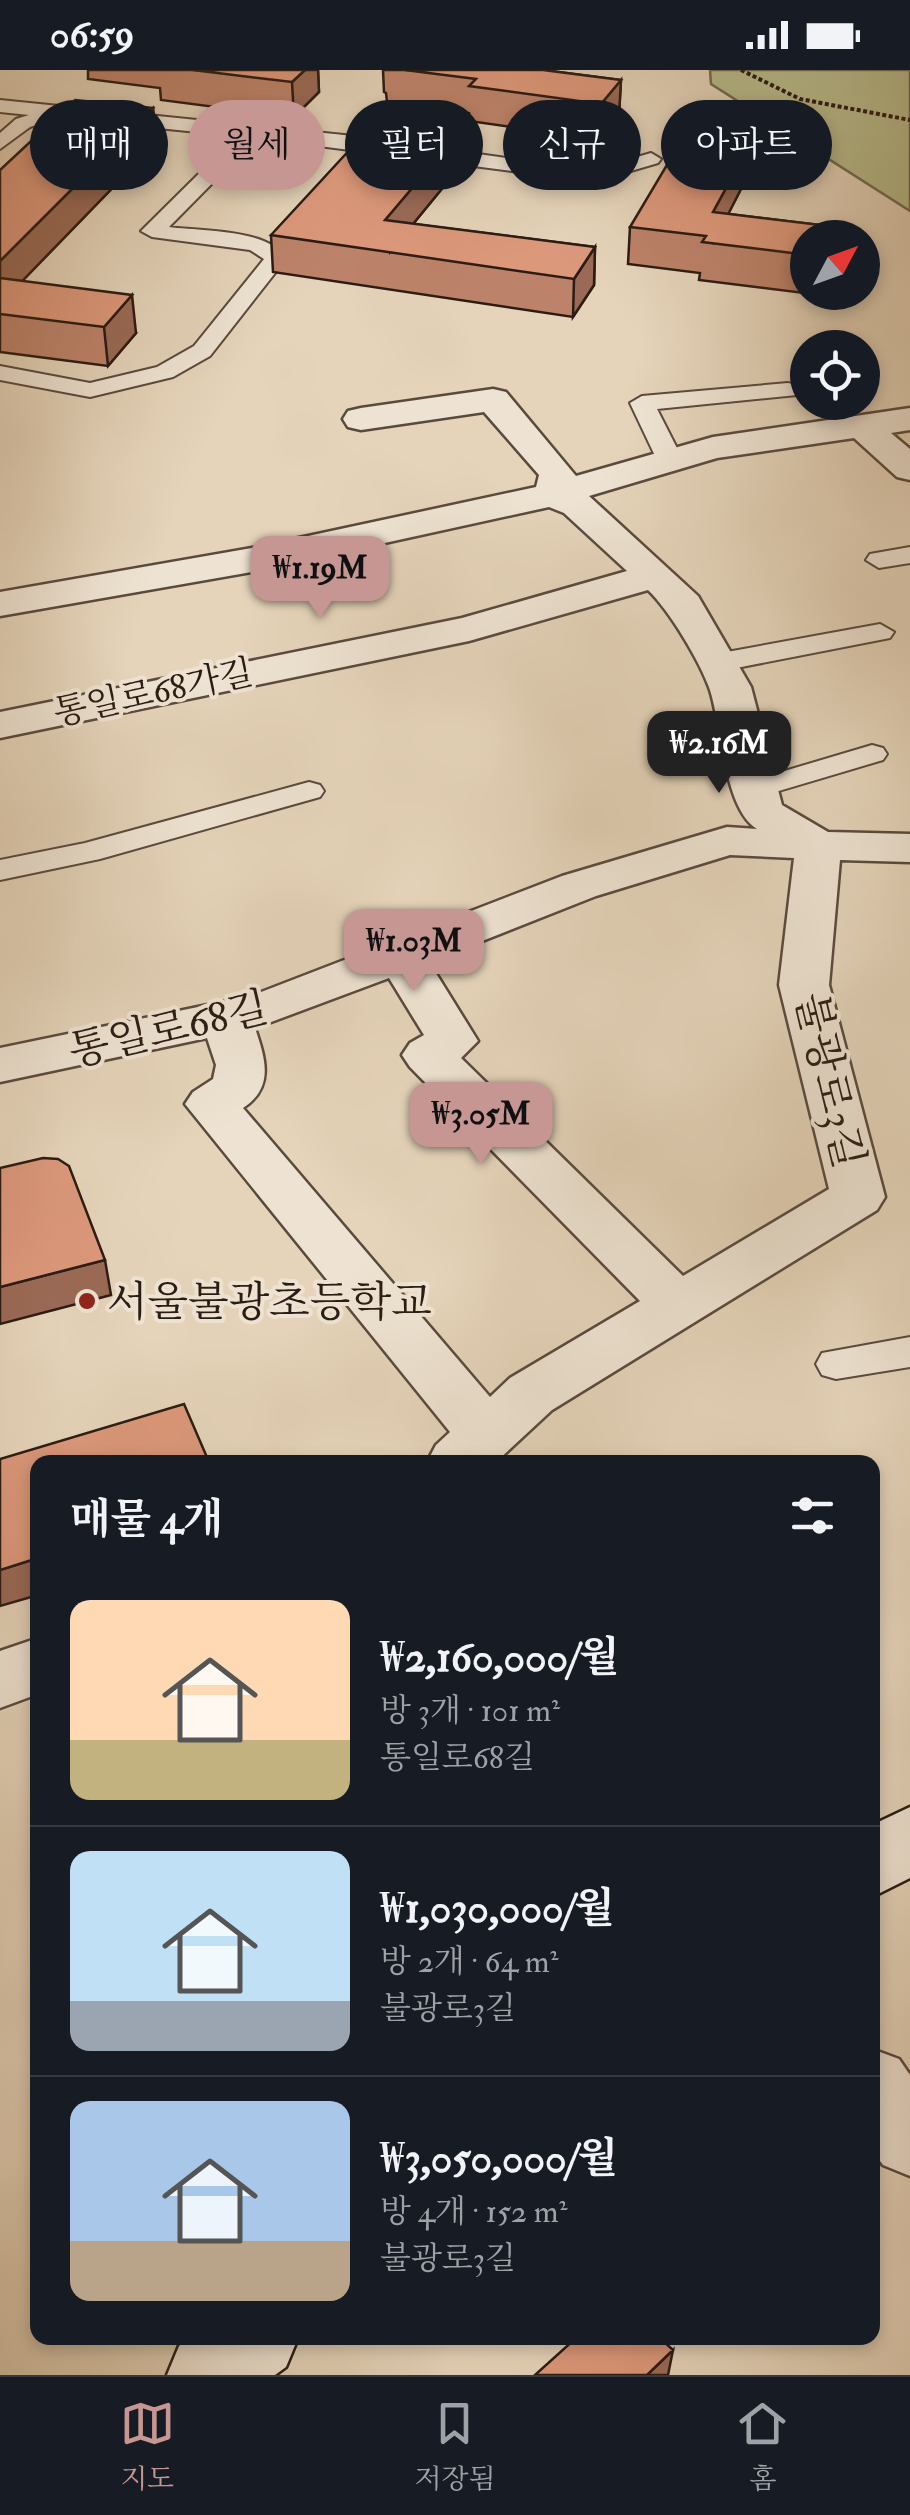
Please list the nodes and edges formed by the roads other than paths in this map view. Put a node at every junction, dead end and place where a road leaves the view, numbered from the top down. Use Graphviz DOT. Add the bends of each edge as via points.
graph roads {
  1 [pos="0,106"];
  2 [pos="30,109"];
  3 [pos="30,120"];
  4 [pos="325,139"];
  5 [pos="0,143"];
  6 [pos="651,159"];
  7 [pos="194,190"];
  8 [pos="0,373"];
  9 [pos="788,390"];
  10 [pos="361,419"];
  11 [pos="910,420"];
  12 [pos="862,426"];
  13 [pos="670,460"];
  14 [pos="910,469"];
  15 [pos="553,495"];
  16 [pos="910,555"];
  17 [pos="879,560"];
  18 [pos="655,575"];
  19 [pos="0,604"];
  20 [pos="880,632"];
  21 [pos="716,663"];
  22 [pos="0,724"];
  23 [pos="872,754"];
  24 [pos="755,789"];
  25 [pos="309,791"];
  26 [pos="818,846"];
  27 [pos="910,848"];
  28 [pos="0,870"];
  29 [pos="402,957"];
  30 [pos="226,1018"];
  31 [pos="0,1065"];
  32 [pos="679,1306"];
  33 [pos="910,1352"];
  34 [pos="836,1364"];
  35 [pos="472,1449"];
  36 [pos="30,1668"];
  37 [pos="0,1680"];
  38 [pos="910,1838"];
  39 [pos="880,1860"];
  40 [pos="880,2096"];
  41 [pos="910,2138"];
  42 [pos="249,2345"];
  43 [pos="208,2375"];
  1 -- 2 [label="lane"];
  3 -- 5 [label="lane"];
  4 -- 6 [label="lane" via="606,172"];
  7 -- 8 [label="lane" via="152,231 256,244 275,259 202,352 166,372 90,390"];
  9 -- 13 [label="lane" via="642,402"];
  10 -- 15 [label="street" via="494,400 558,474"];
  11 -- 12 [label="street"];
  12 -- 13 [label="street"];
  12 -- 14 [label="street"];
  13 -- 15 [label="street"];
  15 -- 18 [label="street" via="577,504"];
  15 -- 19 [label="street" via="257,559"];
  16 -- 17 [label="lane"];
  18 -- 21 [label="street" via="678,596"];
  18 -- 22 [label="street, 통일로68가길" via="469,629"];
  20 -- 21 [label="lane"];
  21 -- 24 [label="street" via="730,687"];
  23 -- 24 [label="lane"];
  24 -- 26 [label="street" via="761,812"];
  25 -- 28 [label="lane"];
  26 -- 27 [label="street"];
  26 -- 29 [label="street, 통일로68길" via="727,841 579,886"];
  26 -- 32 [label="street, 불광로3길" via="804,985 858,1197"];
  29 -- 30 [label="street, 통일로68길"];
  29 -- 32 [label="street" via="453,1040 428,1055"];
  30 -- 31 [label="street, 통일로68길"];
  30 -- 35 [label="street, 불광로3길" via="242,1065 236,1088 212,1104"];
  32 -- 35 [label="street, 불광로3길" via="531,1394"];
  33 -- 34 [label="lane"];
  36 -- 37 [label="street"];
  38 -- 39 [label="street"];
  40 -- 41 [label="street"];
  42 -- 43 [label="street"];
}
